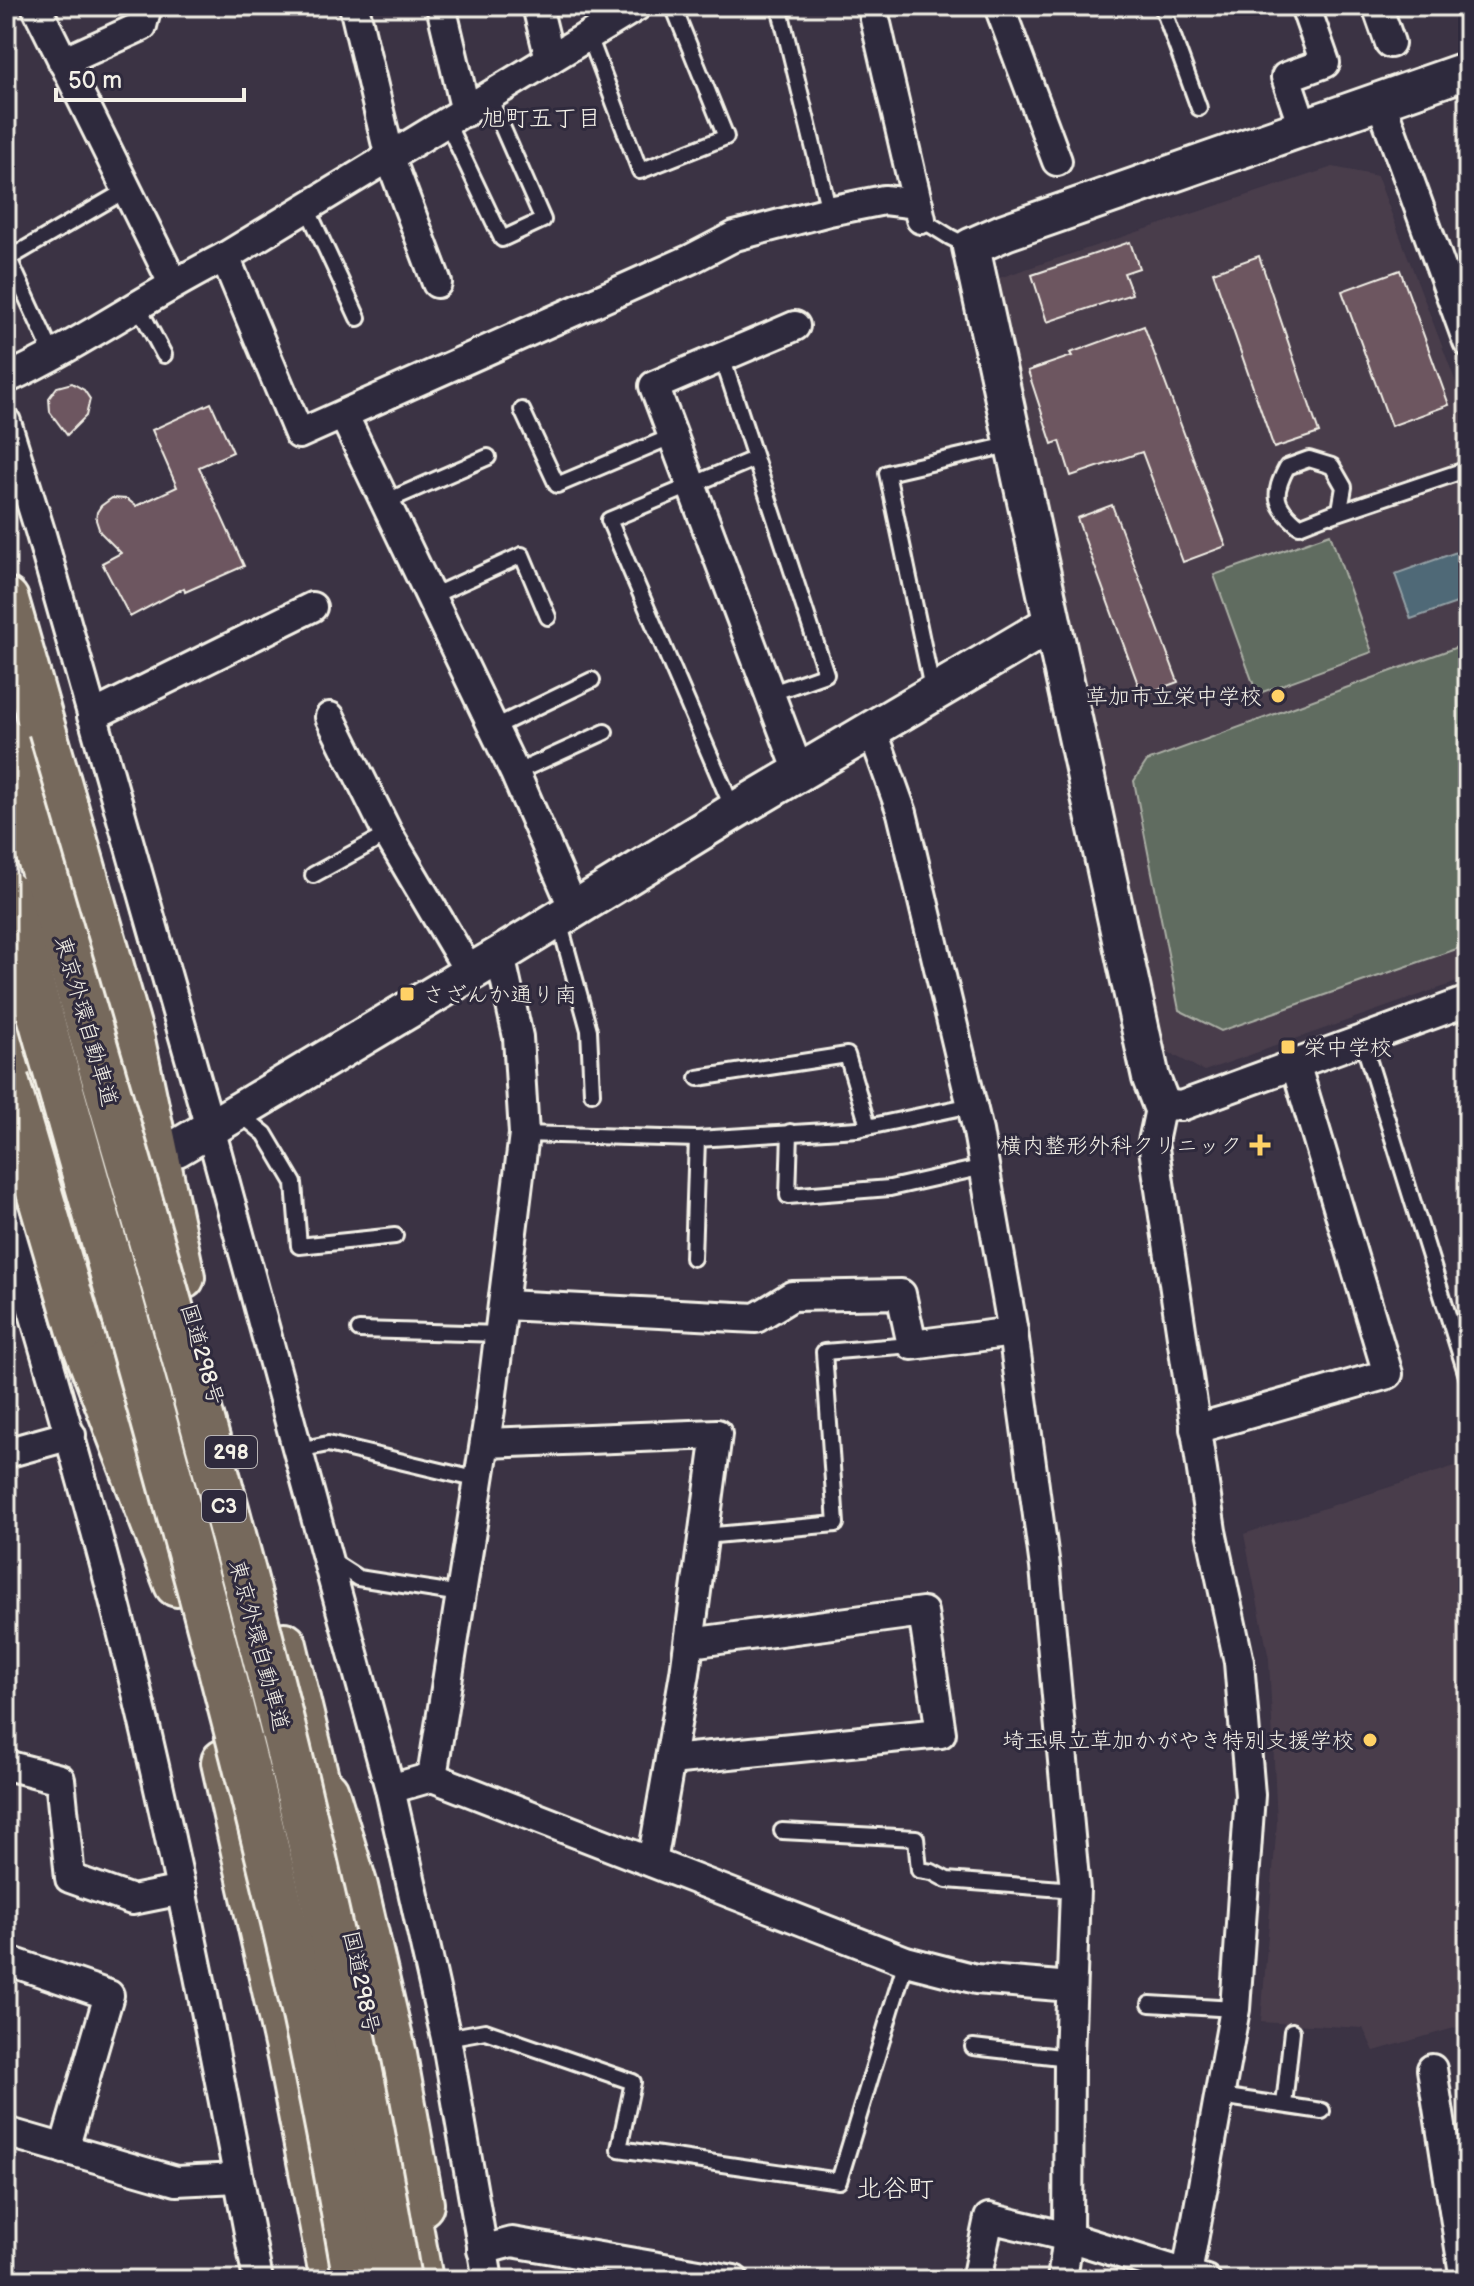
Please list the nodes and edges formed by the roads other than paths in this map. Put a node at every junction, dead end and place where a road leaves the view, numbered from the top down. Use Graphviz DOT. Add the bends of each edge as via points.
graph roads {
  1 [pos="36,6"];
  2 [pos="147,6"];
  3 [pos="354,6"];
  4 [pos="441,6"];
  5 [pos="537,6"];
  6 [pos="673,6"];
  7 [pos="779,6"];
  8 [pos="872,6"];
  9 [pos="999,6"];
  10 [pos="1162,6"];
  11 [pos="1305,6"];
  12 [pos="1377,6"];
  13 [pos="627,9"];
  14 [pos="589,36"];
  15 [pos="1390,43"];
  16 [pos="550,59"];
  17 [pos="63,62"];
  18 [pos="1468,70"];
  19 [pos="1380,100"];
  20 [pos="1199,108"];
  21 [pos="468,111"];
  22 [pos="1303,127"];
  23 [pos="390,158"];
  24 [pos="1057,161"];
  25 [pos="128,189"];
  26 [pos="307,208"];
  27 [pos="829,211"];
  28 [pos="920,212"];
  29 [pos="971,247"];
  30 [pos="225,257"];
  31 [pos="7,260"];
  32 [pos="173,283"];
  33 [pos="437,283"];
  34 [pos="138,306"];
  35 [pos="358,318"];
  36 [pos="795,326"];
  37 [pos="1468,342"];
  38 [pos="53,355"];
  39 [pos="164,355"];
  40 [pos="722,357"];
  41 [pos="6,379"];
  42 [pos="522,410"];
  43 [pos="344,416"];
  44 [pos="6,422"];
  45 [pos="673,436"];
  46 [pos="1013,444"];
  47 [pos="488,457"];
  48 [pos="754,459"];
  49 [pos="13,466"];
  50 [pos="1468,469"];
  51 [pos="691,484"];
  52 [pos="387,501"];
  53 [pos="1320,519"];
  54 [pos="432,596"];
  55 [pos="6,600"];
  56 [pos="312,607"];
  57 [pos="548,617"];
  58 [pos="1052,623"];
  59 [pos="6,671"];
  60 [pos="592,680"];
  61 [pos="933,693"];
  62 [pos="769,694"];
  63 [pos="92,716"];
  64 [pos="330,717"];
  65 [pos="493,728"];
  66 [pos="872,729"];
  67 [pos="605,732"];
  68 [pos="6,742"];
  69 [pos="799,772"];
  70 [pos="515,773"];
  71 [pos="734,811"];
  72 [pos="388,834"];
  73 [pos="313,875"];
  74 [pos="6,893"];
  75 [pos="566,914"];
  76 [pos="485,964"];
  77 [pos="6,977"];
  78 [pos="1468,1001"];
  79 [pos="1362,1039"];
  80 [pos="1295,1063"];
  81 [pos="698,1078"];
  82 [pos="6,1080"];
  83 [pos="592,1093"];
  84 [pos="1161,1104"];
  85 [pos="972,1105"];
  86 [pos="224,1120"];
  87 [pos="868,1126"];
  88 [pos="790,1132"];
  89 [pos="524,1134"];
  90 [pos="697,1139"];
  91 [pos="177,1148"];
  92 [pos="984,1167"];
  93 [pos="395,1236"];
  94 [pos="16,1238"];
  95 [pos="693,1258"];
  96 [pos="182,1277"];
  97 [pos="505,1305"];
  98 [pos="359,1330"];
  99 [pos="1013,1332"];
  100 [pos="501,1334"];
  101 [pos="912,1345"];
  102 [pos="1468,1379"];
  103 [pos="1195,1429"];
  104 [pos="71,1435"];
  105 [pos="485,1443"];
  106 [pos="298,1450"];
  107 [pos="6,1453"];
  108 [pos="479,1480"];
  109 [pos="704,1536"];
  110 [pos="326,1558"];
  111 [pos="177,1584"];
  112 [pos="461,1594"];
  113 [pos="690,1643"];
  114 [pos="304,1720"];
  115 [pos="218,1739"];
  116 [pos="670,1760"];
  117 [pos="6,1765"];
  118 [pos="432,1777"];
  119 [pos="390,1789"];
  120 [pos="782,1831"];
  121 [pos="652,1862"];
  122 [pos="182,1890"];
  123 [pos="1075,1890"];
  124 [pos="6,1960"];
  125 [pos="906,1961"];
  126 [pos="1071,1987"];
  127 [pos="1150,2004"];
  128 [pos="1235,2009"];
  129 [pos="1292,2031"];
  130 [pos="446,2038"];
  131 [pos="973,2047"];
  132 [pos="1069,2058"];
  133 [pos="1432,2069"];
  134 [pos="1220,2096"];
  135 [pos="1284,2105"];
  136 [pos="1322,2111"];
  137 [pos="6,2132"];
  138 [pos="64,2149"];
  139 [pos="238,2178"];
  140 [pos="1068,2237"];
  141 [pos="482,2250"];
  142 [pos="1196,2277"];
  143 [pos="258,2280"];
  144 [pos="315,2280"];
  145 [pos="333,2280"];
  146 [pos="356,2280"];
  147 [pos="398,2280"];
  148 [pos="420,2280"];
  149 [pos="435,2280"];
  150 [pos="488,2280"];
  151 [pos="734,2280"];
  152 [pos="976,2280"];
  153 [pos="1062,2280"];
  154 [pos="1465,2280"];
  1 -- 17 [label="street"];
  2 -- 17 [label="street" via="142,26"];
  3 -- 23 [label="street"];
  4 -- 21 [label="street"];
  5 -- 16 [label="street"];
  6 -- 14 [label="lane" via="726,137 640,171"];
  7 -- 27 [label="lane"];
  8 -- 28 [label="street"];
  9 -- 24 [label="street"];
  10 -- 20 [label="lane"];
  11 -- 22 [label="street" via="1325,63 1286,77"];
  12 -- 15 [label="street"];
  13 -- 14 [label="street"];
  14 -- 16 [label="street"];
  16 -- 21 [label="street"];
  17 -- 25 [label="street"];
  18 -- 19 [label="street"];
  19 -- 22 [label="street"];
  19 -- 37 [label="street"];
  21 -- 21 [label="lane" via="502,239 543,220"];
  21 -- 23 [label="street"];
  22 -- 29 [label="street"];
  23 -- 26 [label="street"];
  23 -- 33 [label="street"];
  25 -- 31 [label="lane"];
  25 -- 32 [label="street"];
  26 -- 30 [label="street"];
  26 -- 35 [label="lane"];
  27 -- 28 [label="street" via="884,200"];
  27 -- 43 [label="street" via="735,236"];
  28 -- 29 [label="lane"];
  29 -- 46 [label="street"];
  30 -- 32 [label="street"];
  30 -- 43 [label="street" via="299,434"];
  31 -- 38 [label="lane"];
  32 -- 34 [label="street"];
  34 -- 38 [label="street"];
  34 -- 39 [label="lane"];
  36 -- 40 [label="street"];
  38 -- 41 [label="street"];
  40 -- 45 [label="street" via="654,386"];
  40 -- 48 [label="lane"];
  42 -- 45 [label="lane" via="557,485"];
  43 -- 52 [label="street"];
  44 -- 49 [label="street"];
  45 -- 51 [label="street"];
  46 -- 58 [label="street"];
  46 -- 61 [label="lane" via="887,473"];
  47 -- 52 [label="lane"];
  48 -- 51 [label="lane"];
  48 -- 62 [label="lane" via="826,674"];
  49 -- 63 [label="street" via="40,531"];
  50 -- 53 [label="lane"];
  51 -- 62 [label="street"];
  51 -- 71 [label="lane" via="609,520"];
  52 -- 54 [label="street"];
  53 -- 53 [label="lane" via="1299,526 1281,511 1276,488 1287,467 1309,459 1332,466 1344,487 1340,510"];
  54 -- 57 [label="lane" via="522,555"];
  54 -- 65 [label="street"];
  55 -- 96 [label="highway" via="132,1040"];
  56 -- 63 [label="street"];
  58 -- 61 [label="street"];
  58 -- 84 [label="street" via="1151,1078"];
  59 -- 96 [label="highway, 国道298号 / 298"];
  60 -- 65 [label="lane"];
  61 -- 66 [label="street"];
  62 -- 69 [label="street"];
  63 -- 86 [label="street"];
  64 -- 72 [label="street"];
  65 -- 70 [label="street"];
  66 -- 69 [label="street"];
  66 -- 85 [label="street" via="902,813"];
  67 -- 70 [label="lane"];
  68 -- 147 [label="highway, 東京外環自動車道 / C3, bridge" via="280,1718 331,1934"];
  69 -- 71 [label="street"];
  70 -- 75 [label="street"];
  71 -- 75 [label="street"];
  72 -- 73 [label="lane"];
  72 -- 76 [label="street"];
  74 -- 146 [label="highway, 東京外環自動車道 / C3, bridge" via="245,1764 299,1986"];
  75 -- 76 [label="street"];
  75 -- 83 [label="lane" via="589,1030"];
  76 -- 86 [label="street"];
  76 -- 89 [label="street" via="518,1037"];
  77 -- 111 [label="highway"];
  78 -- 79 [label="street"];
  79 -- 80 [label="street"];
  79 -- 102 [label="lane"];
  80 -- 84 [label="street" via="1181,1106"];
  80 -- 103 [label="street" via="1388,1374"];
  81 -- 87 [label="lane" via="847,1055"];
  82 -- 111 [label="highway, bridge" via="80,1331"];
  84 -- 103 [label="street" via="1153,1142"];
  85 -- 87 [label="lane"];
  85 -- 92 [label="street"];
  86 -- 91 [label="street"];
  86 -- 93 [label="lane" via="265,1134 294,1183 299,1246"];
  86 -- 106 [label="street"];
  87 -- 88 [label="lane"];
  88 -- 90 [label="lane"];
  88 -- 92 [label="lane" via="788,1196 890,1188"];
  89 -- 90 [label="lane"];
  89 -- 97 [label="street"];
  90 -- 95 [label="lane"];
  92 -- 99 [label="street"];
  94 -- 104 [label="street"];
  96 -- 114 [label="highway, 国道298号 / 298"];
  97 -- 100 [label="street"];
  97 -- 101 [label="street" via="756,1318 792,1296 901,1294"];
  98 -- 100 [label="lane"];
  99 -- 101 [label="street"];
  99 -- 123 [label="street" via="1045,1567"];
  100 -- 105 [label="street"];
  101 -- 109 [label="lane" via="824,1352 836,1524"];
  103 -- 128 [label="street" via="1239,1662 1250,1795"];
  104 -- 107 [label="street"];
  104 -- 122 [label="street"];
  105 -- 108 [label="street"];
  105 -- 109 [label="street" via="717,1434"];
  106 -- 108 [label="lane" via="328,1444"];
  106 -- 110 [label="street"];
  108 -- 112 [label="street"];
  109 -- 113 [label="street"];
  110 -- 112 [label="lane" via="358,1578"];
  110 -- 119 [label="street"];
  111 -- 115 [label="highway"];
  112 -- 118 [label="street"];
  113 -- 116 [label="street"];
  113 -- 116 [label="street" via="923,1612 941,1733"];
  114 -- 148 [label="highway, 国道298号 / 298" via="369,2011"];
  114 -- 149 [label="highway, 298" via="363,1918"];
  115 -- 144 [label="highway" via="250,1941"];
  115 -- 145 [label="highway" via="290,2057"];
  116 -- 121 [label="street"];
  117 -- 122 [label="street" via="60,1779 70,1878 132,1900"];
  118 -- 119 [label="street"];
  118 -- 121 [label="street"];
  119 -- 130 [label="street"];
  120 -- 123 [label="lane" via="916,1838 919,1870 947,1880"];
  121 -- 125 [label="street"];
  122 -- 139 [label="street"];
  123 -- 126 [label="street"];
  124 -- 138 [label="street" via="109,1995"];
  125 -- 126 [label="street" via="976,1979"];
  125 -- 130 [label="lane" via="839,2181 619,2149 633,2082 485,2031"];
  126 -- 132 [label="street"];
  127 -- 128 [label="lane"];
  128 -- 134 [label="street"];
  129 -- 135 [label="lane"];
  130 -- 141 [label="street"];
  131 -- 132 [label="lane"];
  132 -- 140 [label="street"];
  133 -- 154 [label="street"];
  134 -- 135 [label="lane"];
  134 -- 142 [label="street"];
  135 -- 136 [label="lane"];
  137 -- 138 [label="street"];
  138 -- 139 [label="street" via="176,2181"];
  139 -- 143 [label="street"];
  140 -- 142 [label="street"];
  140 -- 152 [label="street" via="989,2218"];
  140 -- 153 [label="street"];
  141 -- 150 [label="street"];
  141 -- 151 [label="street" via="512,2242"];
}
